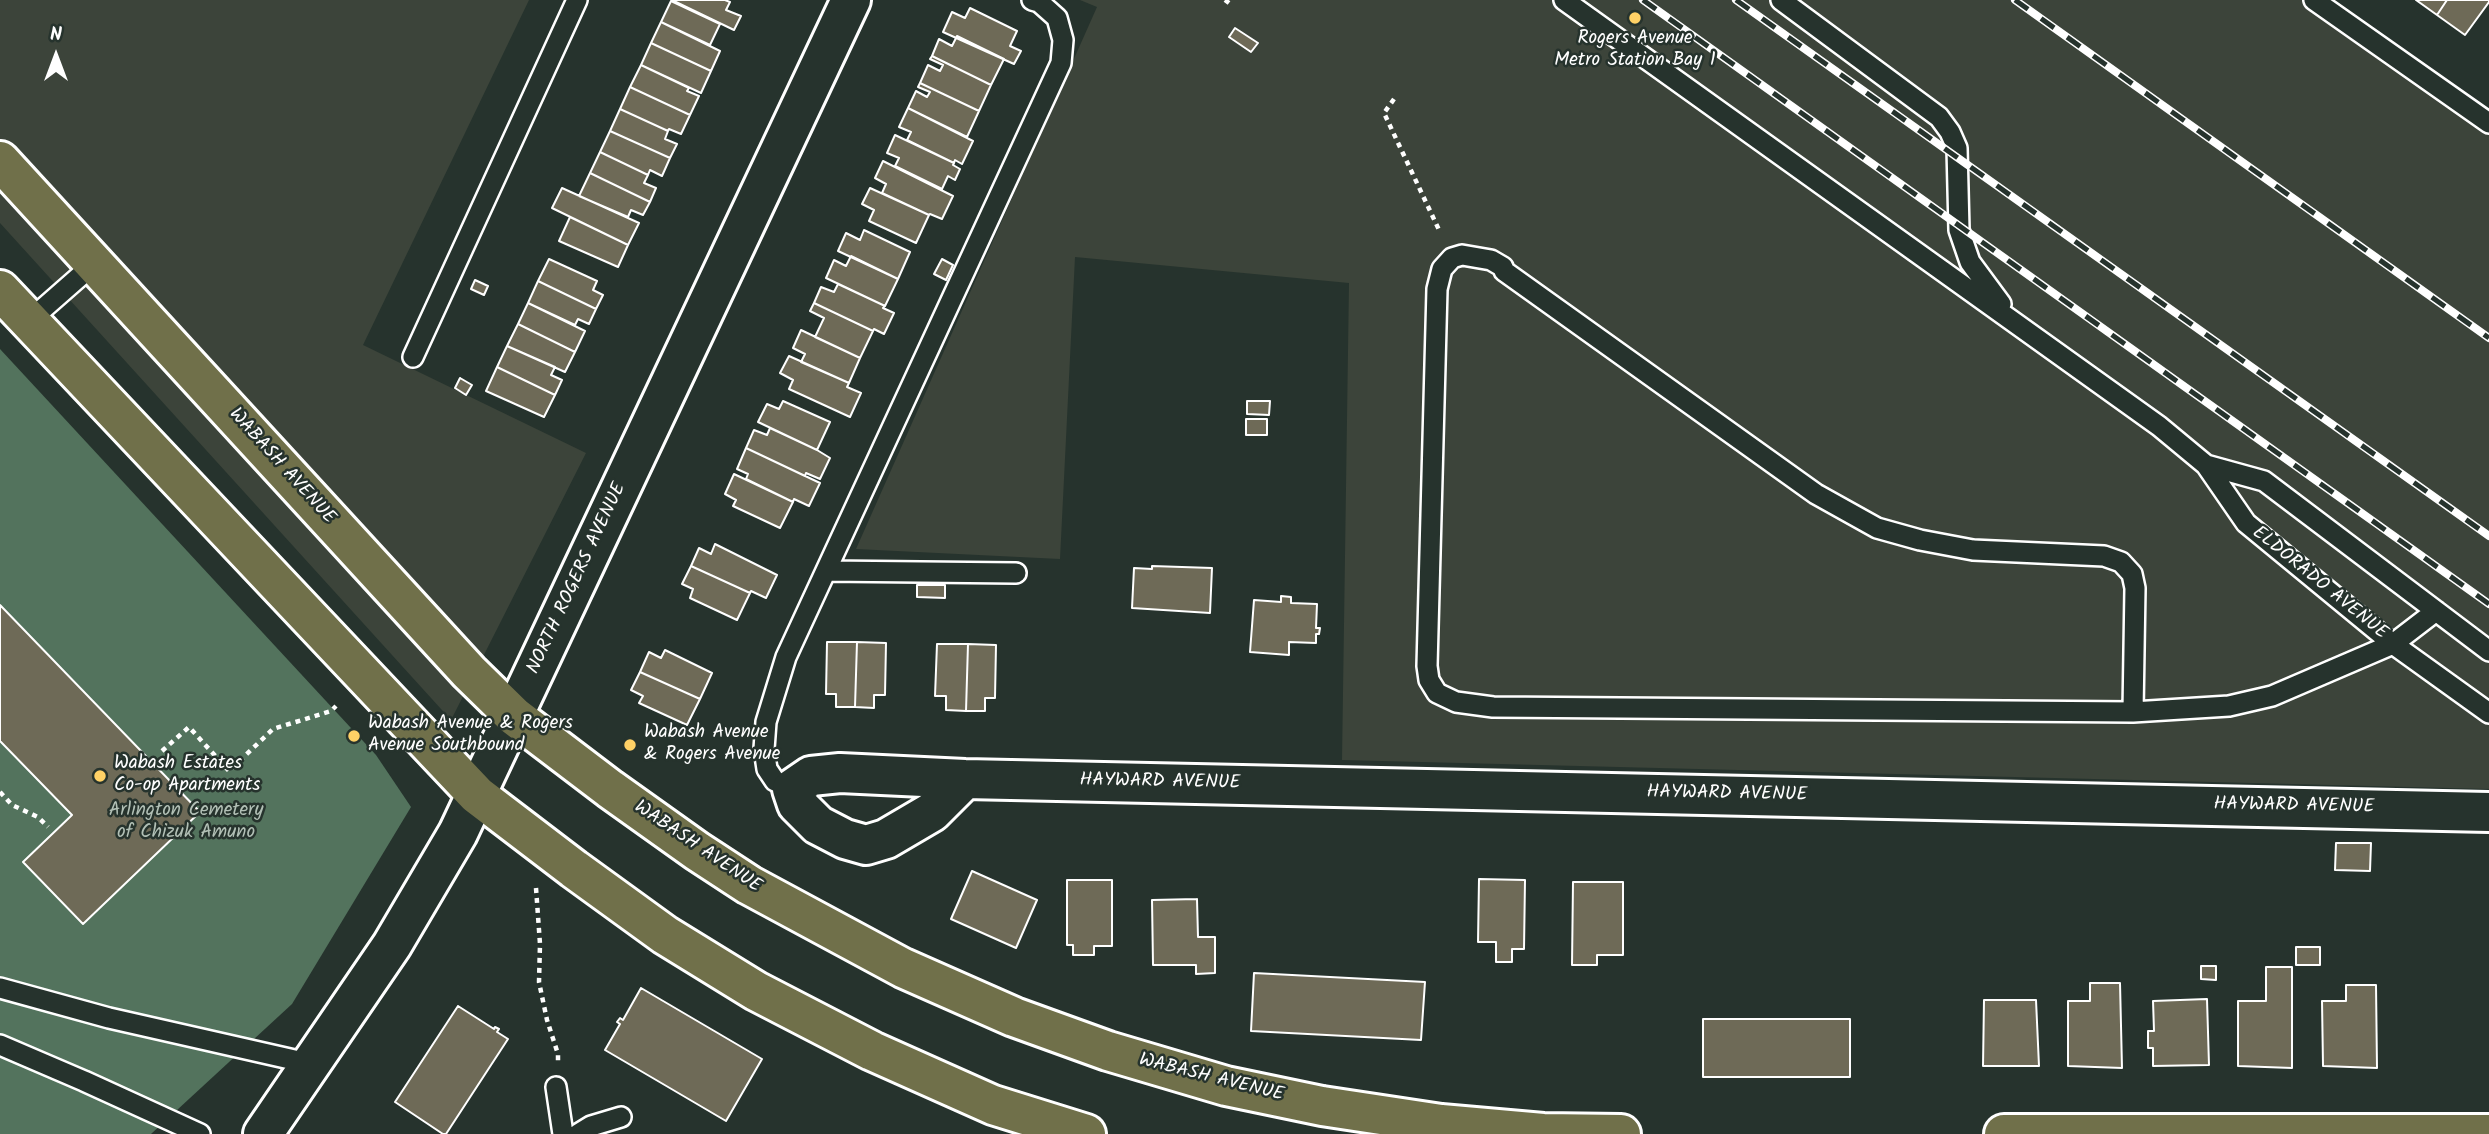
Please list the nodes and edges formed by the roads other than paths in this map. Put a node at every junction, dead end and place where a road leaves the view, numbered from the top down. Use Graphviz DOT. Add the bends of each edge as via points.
graph roads {
  1 [pos="578,0"];
  2 [pos="851,0"];
  3 [pos="1032,0"];
  4 [pos="1564,0"];
  5 [pos="1781,0"];
  6 [pos="2315,0"];
  7 [pos="2489,124"];
  8 [pos="0,161"];
  9 [pos="95,263"];
  10 [pos="0,290"];
  11 [pos="29,321"];
  12 [pos="2018,323"];
  13 [pos="413,357"];
  14 [pos="2206,465"];
  15 [pos="826,570"];
  16 [pos="1016,573"];
  17 [pos="2436,611"];
  18 [pos="2393,644"];
  19 [pos="2489,651"];
  20 [pos="2133,712"];
  21 [pos="2489,713"];
  22 [pos="514,716"];
  23 [pos="965,779"];
  24 [pos="792,789"];
  25 [pos="477,795"];
  26 [pos="2489,812"];
  27 [pos="0,988"];
  28 [pos="0,1045"];
  29 [pos="312,1065"];
  30 [pos="556,1087"];
  31 [pos="621,1117"];
  32 [pos="200,1134"];
  33 [pos="264,1134"];
  34 [pos="563,1134"];
  35 [pos="578,1134"];
  36 [pos="1086,1134"];
  37 [pos="1621,1134"];
  38 [pos="2004,1134"];
  39 [pos="2489,1134"];
  1 -- 13 [label="lane"];
  2 -- 22 [label="street, NORTH ROGERS AVENUE"];
  3 -- 15 [label="lane" via="1057,18 1063,40 1061,63"];
  4 -- 12 [label="lane"];
  5 -- 12 [label="lane" via="1939,117 1958,149 1959,230 1969,262"];
  6 -- 7 [label="lane"];
  8 -- 9 [label="main road, WABASH AVENUE"];
  9 -- 11 [label="lane"];
  9 -- 22 [label="main road, WABASH AVENUE"];
  10 -- 11 [label="main road"];
  11 -- 25 [label="main road"];
  12 -- 14 [label="lane" via="2159,425"];
  14 -- 17 [label="lane" via="2264,481"];
  14 -- 18 [label="lane, ELDORADO AVENUE" via="2246,523"];
  15 -- 16 [label="lane"];
  15 -- 24 [label="lane" via="786,657 766,722 768,769 775,781"];
  17 -- 18 [label="lane"];
  17 -- 19 [label="lane"];
  18 -- 20 [label="lane" via="2261,698 2229,706"];
  18 -- 21 [label="lane, ELDORADO AVENUE"];
  20 -- 20 [label="lane" via="1493,707 1456,702 1437,693 1427,666 1437,289 1442,269 1462,255 1503,267 1816,494 1877,528 1973,550 2104,556 2121,562 2132,574 2135,588"];
  22 -- 25 [label="street, NORTH ROGERS AVENUE"];
  22 -- 37 [label="main road, WABASH AVENUE" via="749,885 903,968 1014,1017 1199,1078 1322,1106 1466,1126"];
  23 -- 24 [label="street, HAYWARD AVENUE" via="840,773 811,776"];
  23 -- 24 [label="street" via="932,812 886,839 866,845 818,825 797,804"];
  23 -- 26 [label="street, HAYWARD AVENUE"];
  25 -- 29 [label="street, NORTH ROGERS AVENUE" via="392,946"];
  25 -- 36 [label="main road" via="655,928 756,991 872,1051 993,1105"];
  27 -- 29 [label="lane"];
  28 -- 32 [label="lane"];
  29 -- 33 [label="street, NORTH ROGERS AVENUE"];
  30 -- 34 [label="lane"];
  31 -- 35 [label="lane"];
  38 -- 39 [label="main road"];
}
